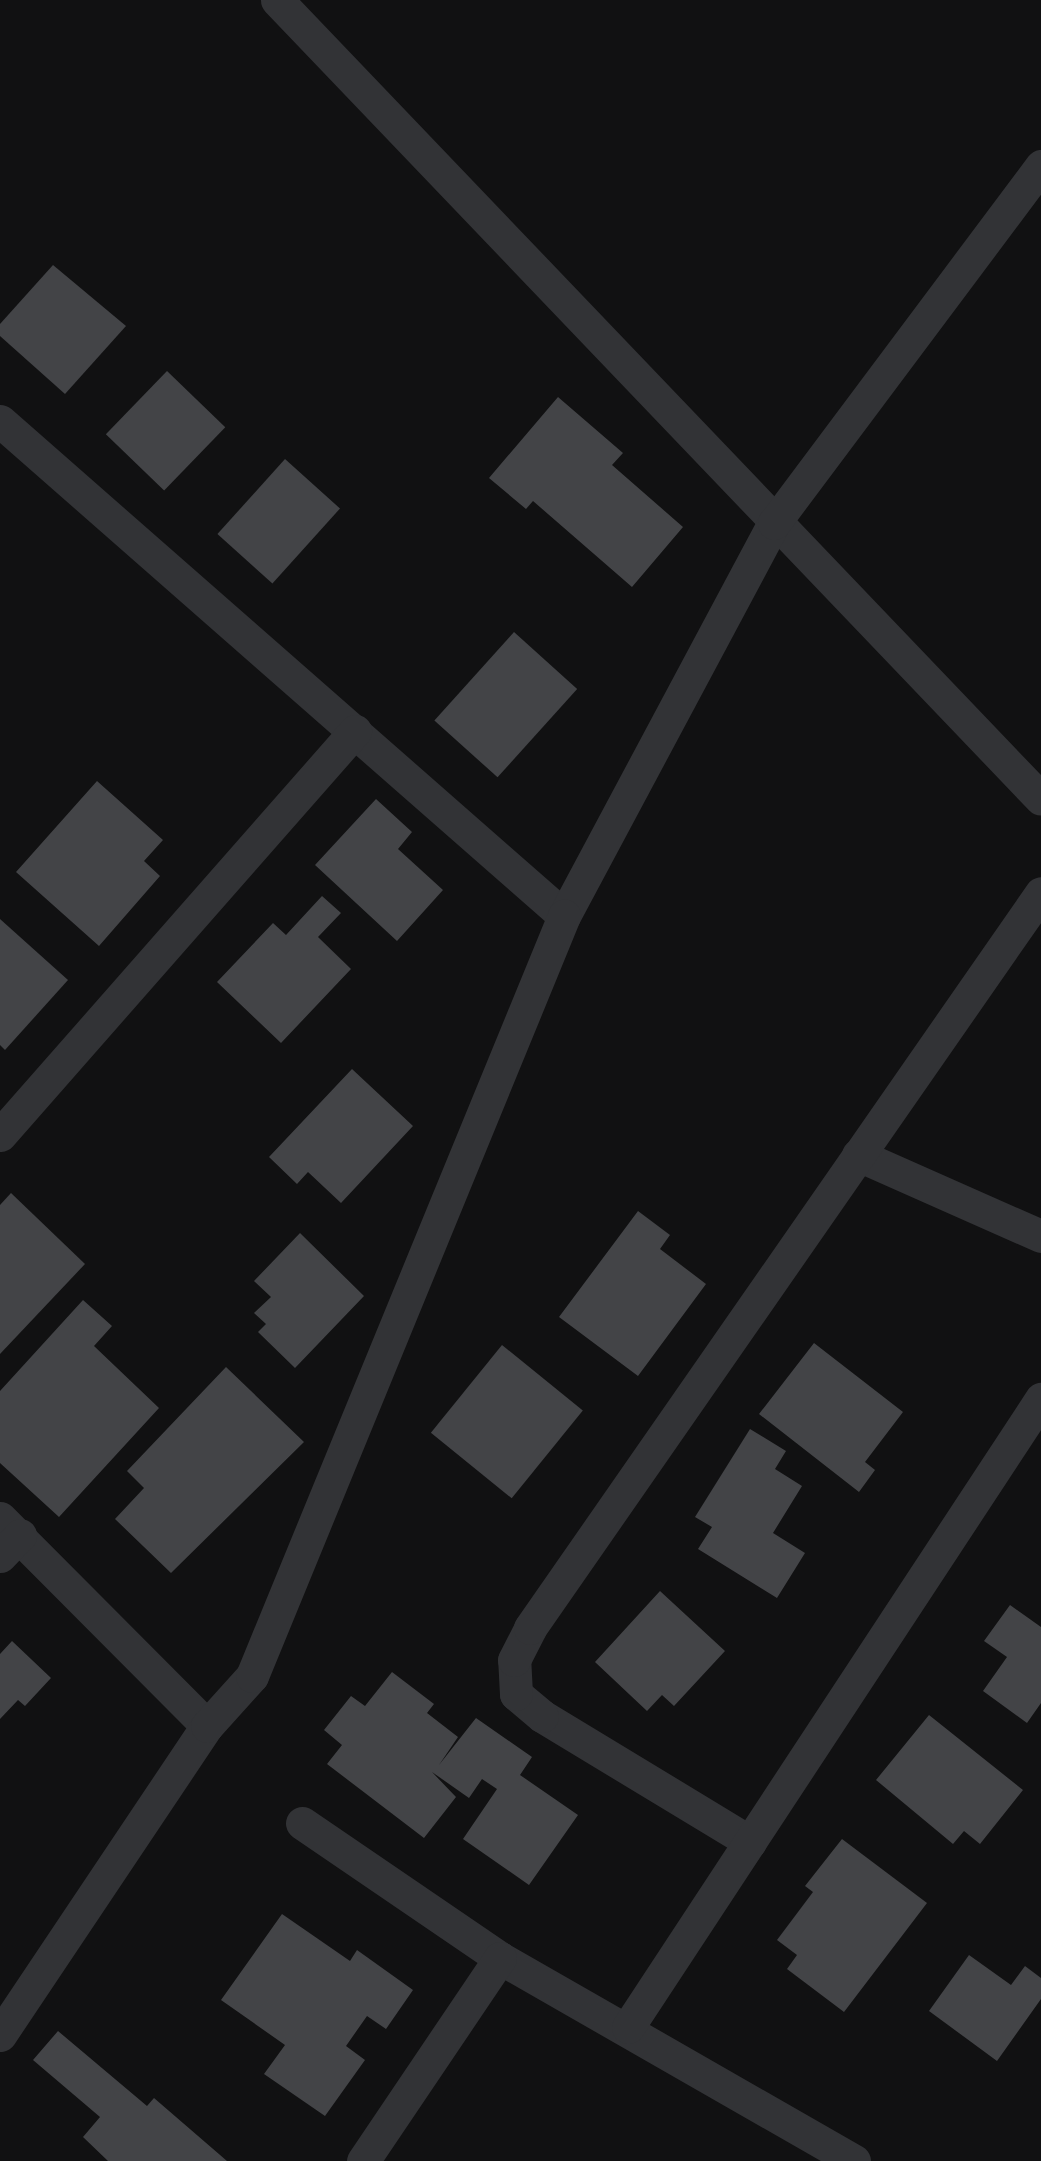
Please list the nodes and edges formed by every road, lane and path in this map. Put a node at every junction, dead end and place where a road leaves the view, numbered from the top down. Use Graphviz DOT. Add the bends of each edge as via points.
graph roads {
  1 [pos="277,0"];
  2 [pos="1041,166"];
  3 [pos="0,421"];
  4 [pos="774,523"];
  5 [pos="355,731"];
  6 [pos="1039,791"];
  7 [pos="1041,893"];
  8 [pos="564,916"];
  9 [pos="0,1135"];
  10 [pos="858,1155"];
  11 [pos="1041,1236"];
  12 [pos="1041,1399"];
  13 [pos="7,1536"];
  14 [pos="206,1726"];
  15 [pos="302,1823"];
  16 [pos="750,1842"];
  17 [pos="500,1958"];
  18 [pos="628,2027"];
  19 [pos="0,2035"];
  20 [pos="363,2161"];
  21 [pos="854,2161"];
  1 -- 4 [label="street" via="586,318"];
  2 -- 4 [label="street"];
  3 -- 5 [label="street"];
  4 -- 6 [label="street"];
  4 -- 8 [label="street"];
  5 -- 8 [label="street"];
  5 -- 9 [label="street"];
  7 -- 10 [label="street"];
  8 -- 14 [label="street" via="252,1676"];
  10 -- 11 [label="street"];
  10 -- 16 [label="street" via="530,1628 514,1660 516,1694 542,1716"];
  12 -- 16 [label="street"];
  13 -- 14 [label="street"];
  14 -- 19 [label="street"];
  15 -- 17 [label="street"];
  16 -- 18 [label="street"];
  17 -- 18 [label="street"];
  17 -- 20 [label="street"];
  18 -- 21 [label="street"];
}
